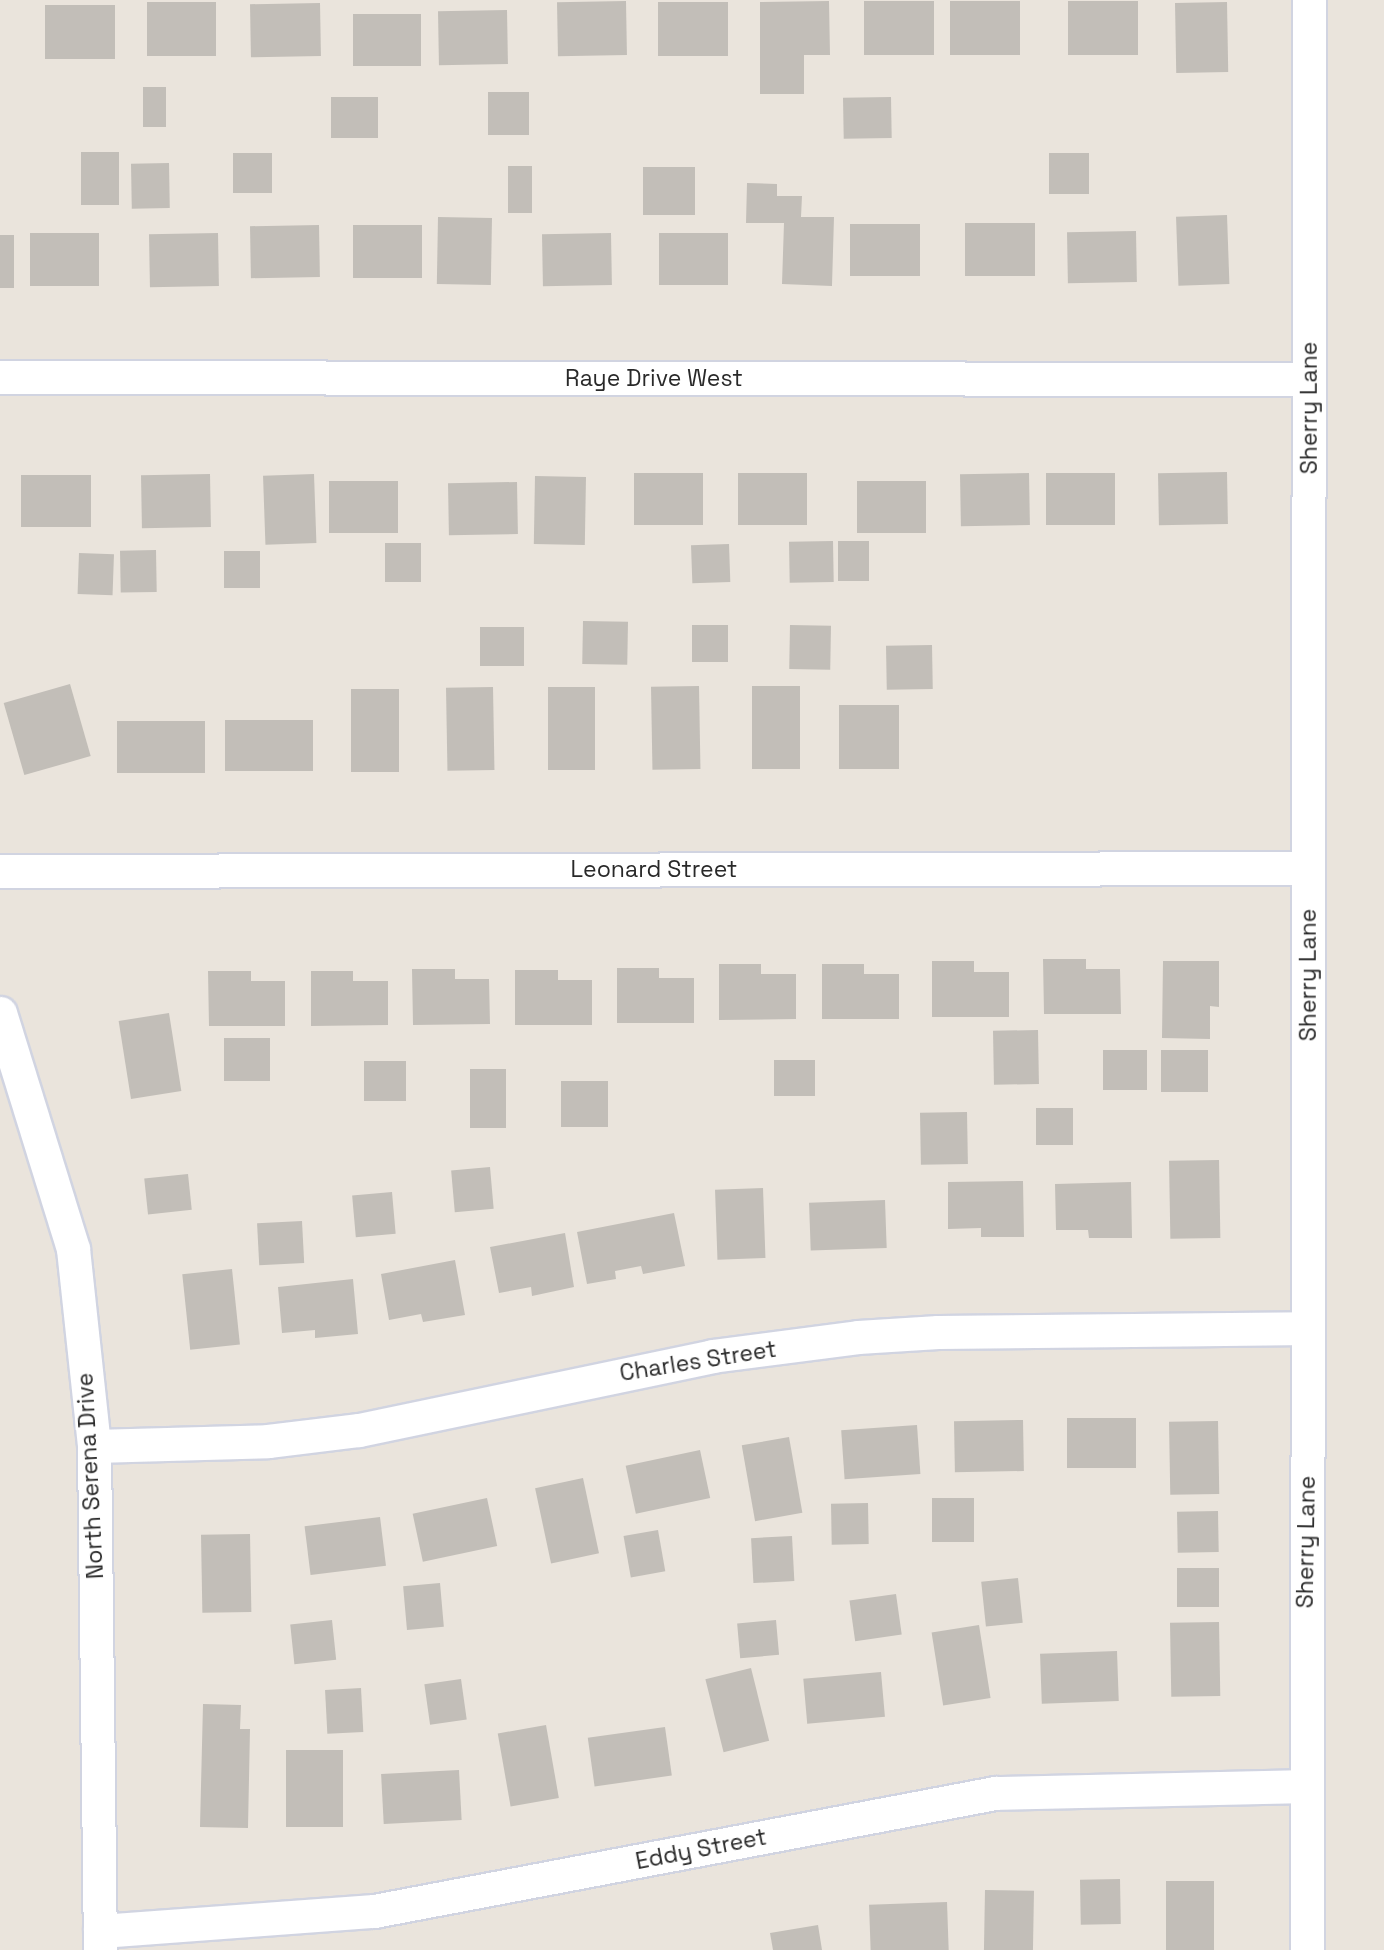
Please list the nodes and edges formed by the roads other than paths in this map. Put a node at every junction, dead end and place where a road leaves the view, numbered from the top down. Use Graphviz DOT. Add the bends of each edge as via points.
graph roads {
  1 [pos="1309,0"];
  2 [pos="0,377"];
  3 [pos="1309,379"];
  4 [pos="1308,868"];
  5 [pos="0,871"];
  6 [pos="0,1013"];
  7 [pos="1308,1328"];
  8 [pos="94,1446"];
  9 [pos="1303,1786"];
  10 [pos="100,1940"];
  11 [pos="1307,1950"];
  1 -- 3 [label="street, Sherry Lane"];
  2 -- 3 [label="street, Raye Drive West"];
  3 -- 4 [label="street, Sherry Lane"];
  4 -- 5 [label="street, Leonard Street"];
  4 -- 7 [label="street, Sherry Lane"];
  6 -- 8 [label="street, North Serena Drive" via="73,1249"];
  7 -- 8 [label="street, Charles Street" via="858,1337 700,1359 359,1430 268,1441"];
  7 -- 9 [label="street, Sherry Lane"];
  8 -- 10 [label="street, North Serena Drive"];
  9 -- 10 [label="street, Eddy Street" via="995,1793 374,1911"];
  9 -- 11 [label="street, Sherry Lane"];
}
